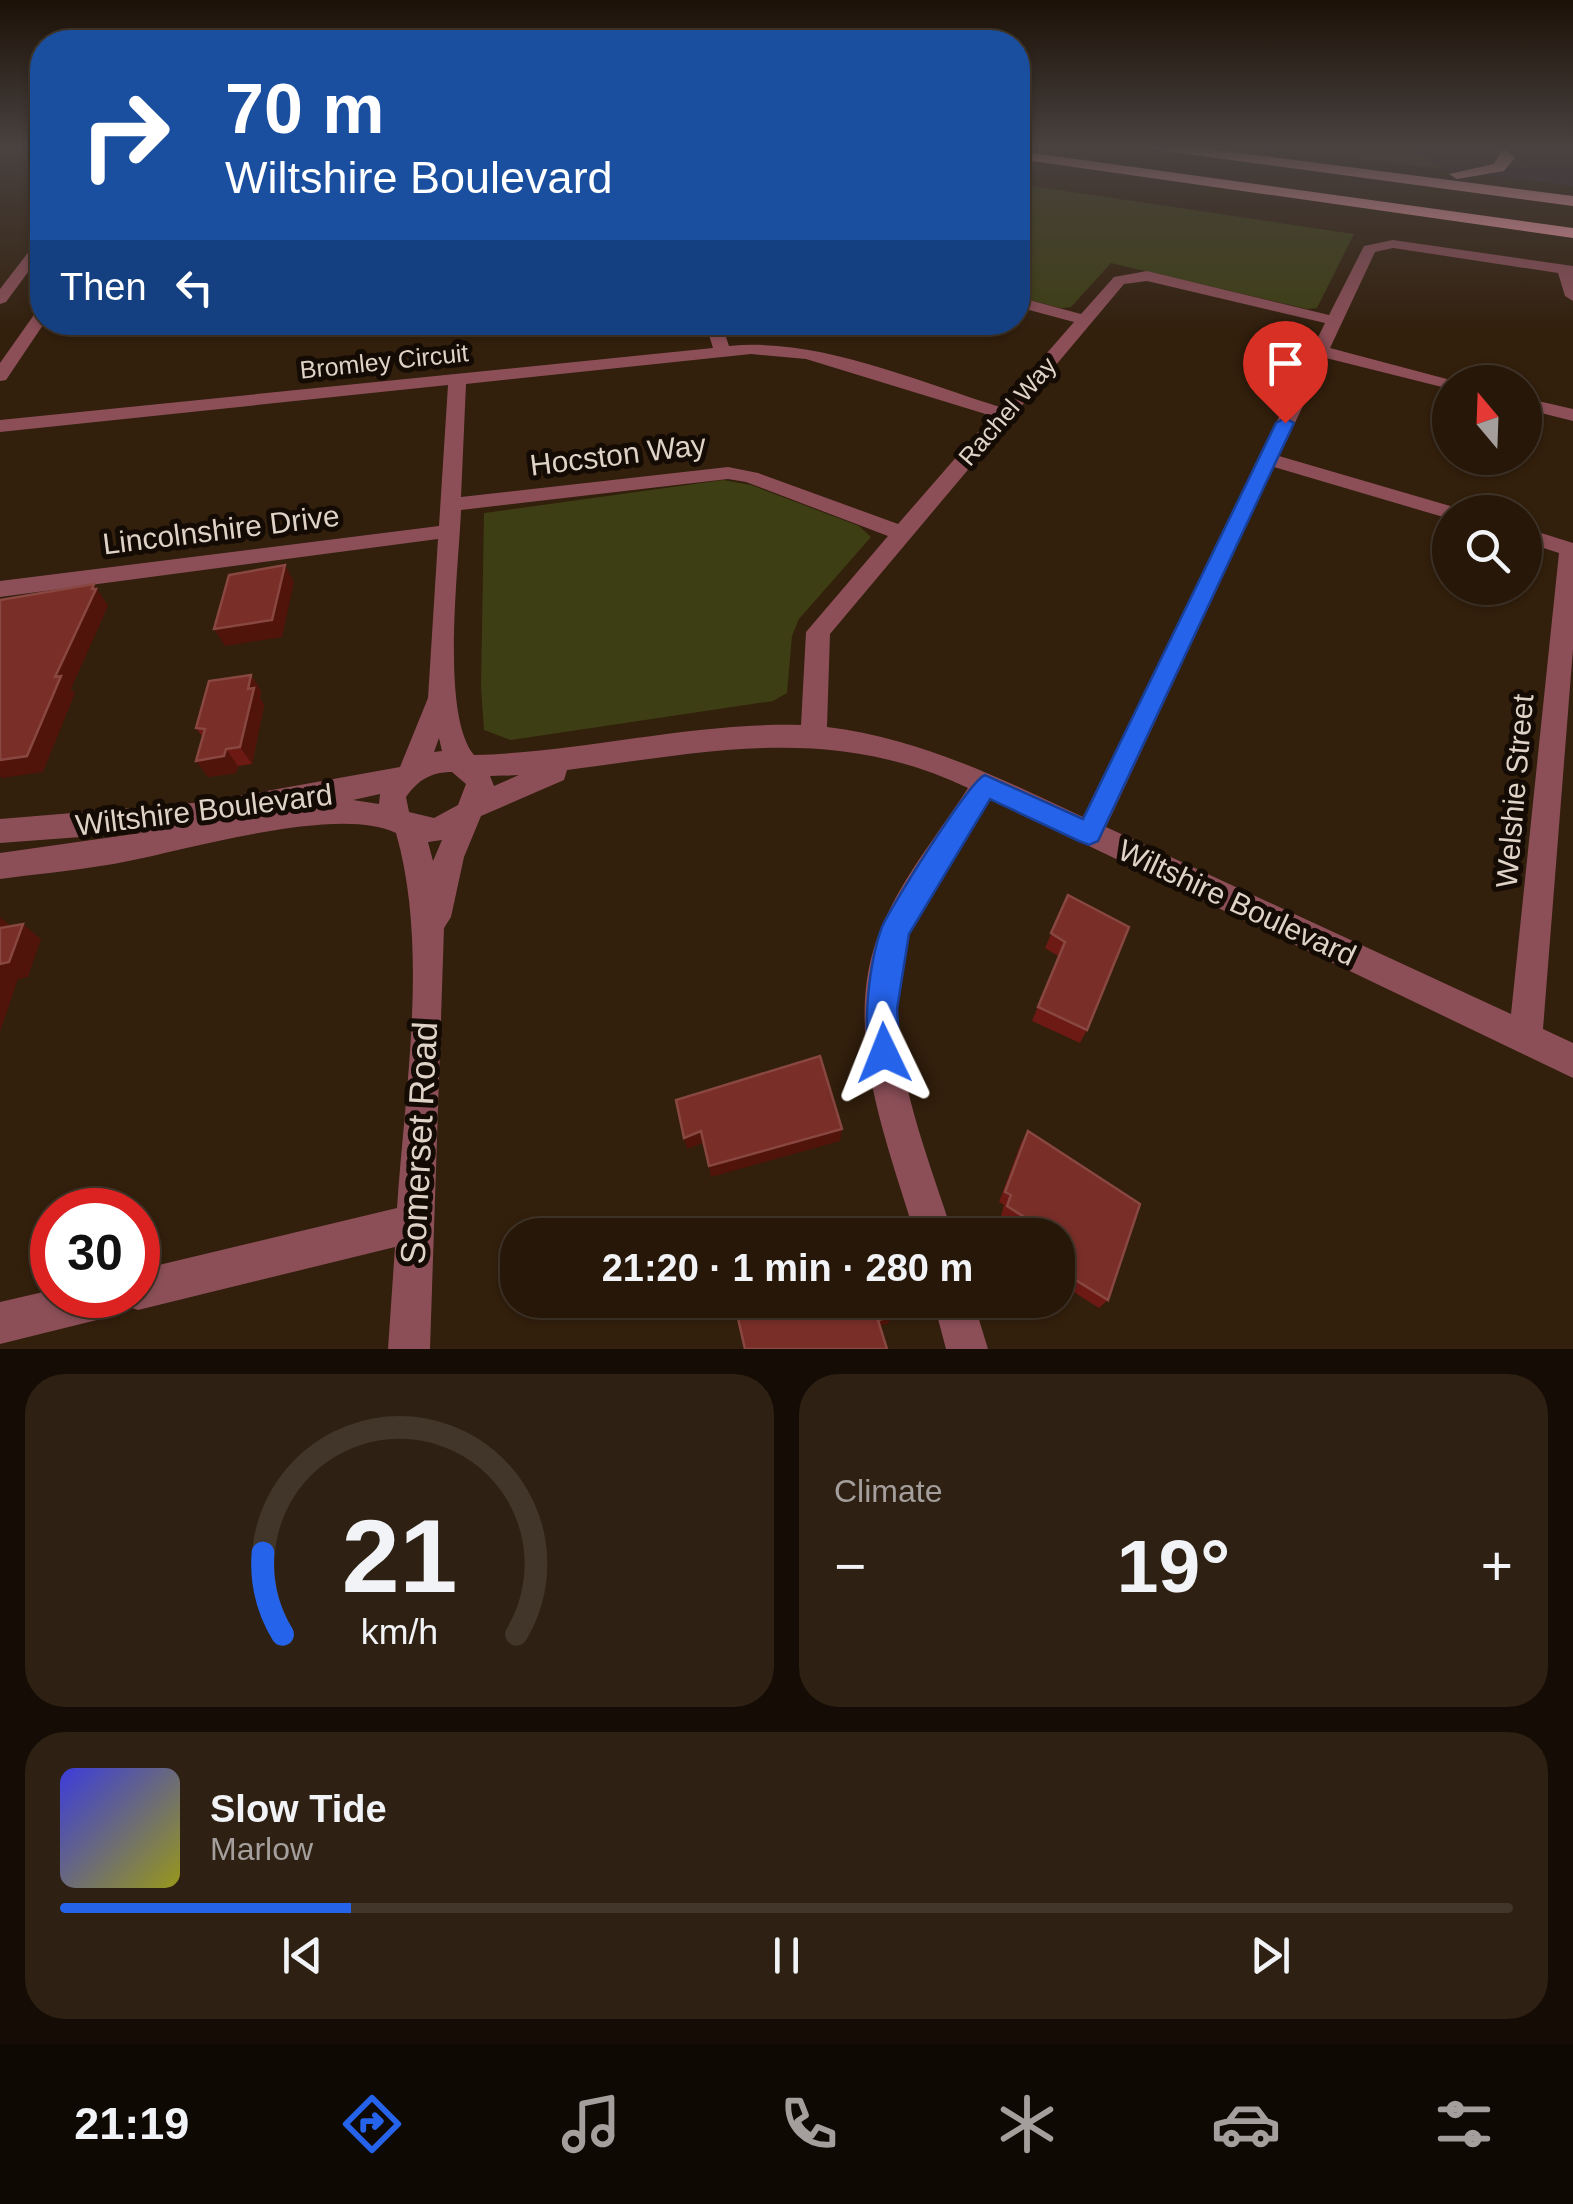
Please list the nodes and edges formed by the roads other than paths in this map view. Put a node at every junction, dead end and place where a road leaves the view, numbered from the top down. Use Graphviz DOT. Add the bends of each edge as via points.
graph roads {
  1 [pos="1402,209"];
  2 [pos="1573,233"];
  3 [pos="30,260"];
  4 [pos="1569,270"];
  5 [pos="1573,296"];
  6 [pos="0,299"];
  7 [pos="1030,305"];
  8 [pos="1085,320"];
  9 [pos="1335,321"];
  10 [pos="30,333"];
  11 [pos="717,335"];
  12 [pos="722,351"];
  13 [pos="1320,351"];
  14 [pos="0,376"];
  15 [pos="457,379"];
  16 [pos="1432,379"];
  17 [pos="1542,407"];
  18 [pos="1004,414"];
  19 [pos="1573,415"];
  20 [pos="0,426"];
  21 [pos="1268,459"];
  22 [pos="450,505"];
  23 [pos="1432,508"];
  24 [pos="449,531"];
  25 [pos="902,533"];
  26 [pos="1542,541"];
  27 [pos="1572,549"];
  28 [pos="0,589"];
  29 [pos="440,698"];
  30 [pos="814,736"];
  31 [pos="1563,741"];
  32 [pos="602,758"];
  33 [pos="468,765"];
  34 [pos="410,774"];
  35 [pos="985,785"];
  36 [pos="471,810"];
  37 [pos="402,824"];
  38 [pos="0,831"];
  39 [pos="1089,834"];
  40 [pos="0,866"];
  41 [pos="430,936"];
  42 [pos="1525,1039"];
  43 [pos="1573,1061"];
  44 [pos="929,1218"];
  45 [pos="415,1222"];
  46 [pos="160,1285"];
  47 [pos="30,1316"];
  48 [pos="958,1318"];
  49 [pos="0,1323"];
  50 [pos="409,1349"];
  51 [pos="967,1349"];
  1 -- 2 [label="highway"];
  3 -- 6 [label="street"];
  4 -- 5 [label="street"];
  4 -- 9 [label="street" via="1381,244 1370,249"];
  7 -- 8 [label="street"];
  8 -- 9 [label="street, Rachel Way" via="1119,280 1137,275"];
  8 -- 18 [label="street, Rachel Way"];
  9 -- 13 [label="street"];
  10 -- 14 [label="street"];
  11 -- 12 [label="street"];
  12 -- 15 [label="street, Bromley Circuit"];
  12 -- 18 [label="street, Bromley Circuit" via="808,354"];
  13 -- 16 [label="street"];
  13 -- 21 [label="street"];
  15 -- 20 [label="street, Bromley Circuit"];
  15 -- 22 [label="street"];
  17 -- 19 [label="street"];
  18 -- 25 [label="street, Rachel Way"];
  21 -- 23 [label="street"];
  21 -- 39 [label="street"];
  22 -- 24 [label="street"];
  22 -- 25 [label="street, Hocston Way" via="728,473"];
  24 -- 28 [label="street, Lincolnshire Drive"];
  24 -- 29 [label="street"];
  25 -- 30 [label="street, Rachel Way" via="818,632"];
  26 -- 27 [label="street"];
  27 -- 31 [label="street, Welshie Street"];
  29 -- 33 [label="street" via="456,752"];
  29 -- 34 [label="street"];
  30 -- 32 [label="street, Wiltshire Boulevard" via="742,738"];
  30 -- 35 [label="street, Wiltshire Boulevard" via="907,752"];
  31 -- 42 [label="street, Welshie Street"];
  32 -- 33 [label="street, Wiltshire Boulevard"];
  32 -- 36 [label="street, Wiltshire Boulevard" via="521,784"];
  33 -- 34 [label="street" via="434,762"];
  33 -- 36 [label="street" via="481,784"];
  34 -- 37 [label="street" via="392,797"];
  34 -- 38 [label="street, Wiltshire Boulevard" via="166,821"];
  35 -- 39 [label="street, Wiltshire Boulevard"];
  35 -- 44 [label="street" via="895,931 886,973 884,1053"];
  36 -- 37 [label="street" via="446,828"];
  36 -- 41 [label="street, Somerset Road" via="449,857"];
  37 -- 40 [label="street, Wiltshire Boulevard" via="348,811 299,816"];
  37 -- 41 [label="street, Somerset Road" via="421,868"];
  39 -- 42 [label="street, Wiltshire Boulevard"];
  41 -- 45 [label="street, Somerset Road"];
  42 -- 43 [label="street, Wiltshire Boulevard"];
  45 -- 46 [label="street"];
  45 -- 50 [label="street, Somerset Road"];
  47 -- 49 [label="street"];
  48 -- 51 [label="street"];
}
